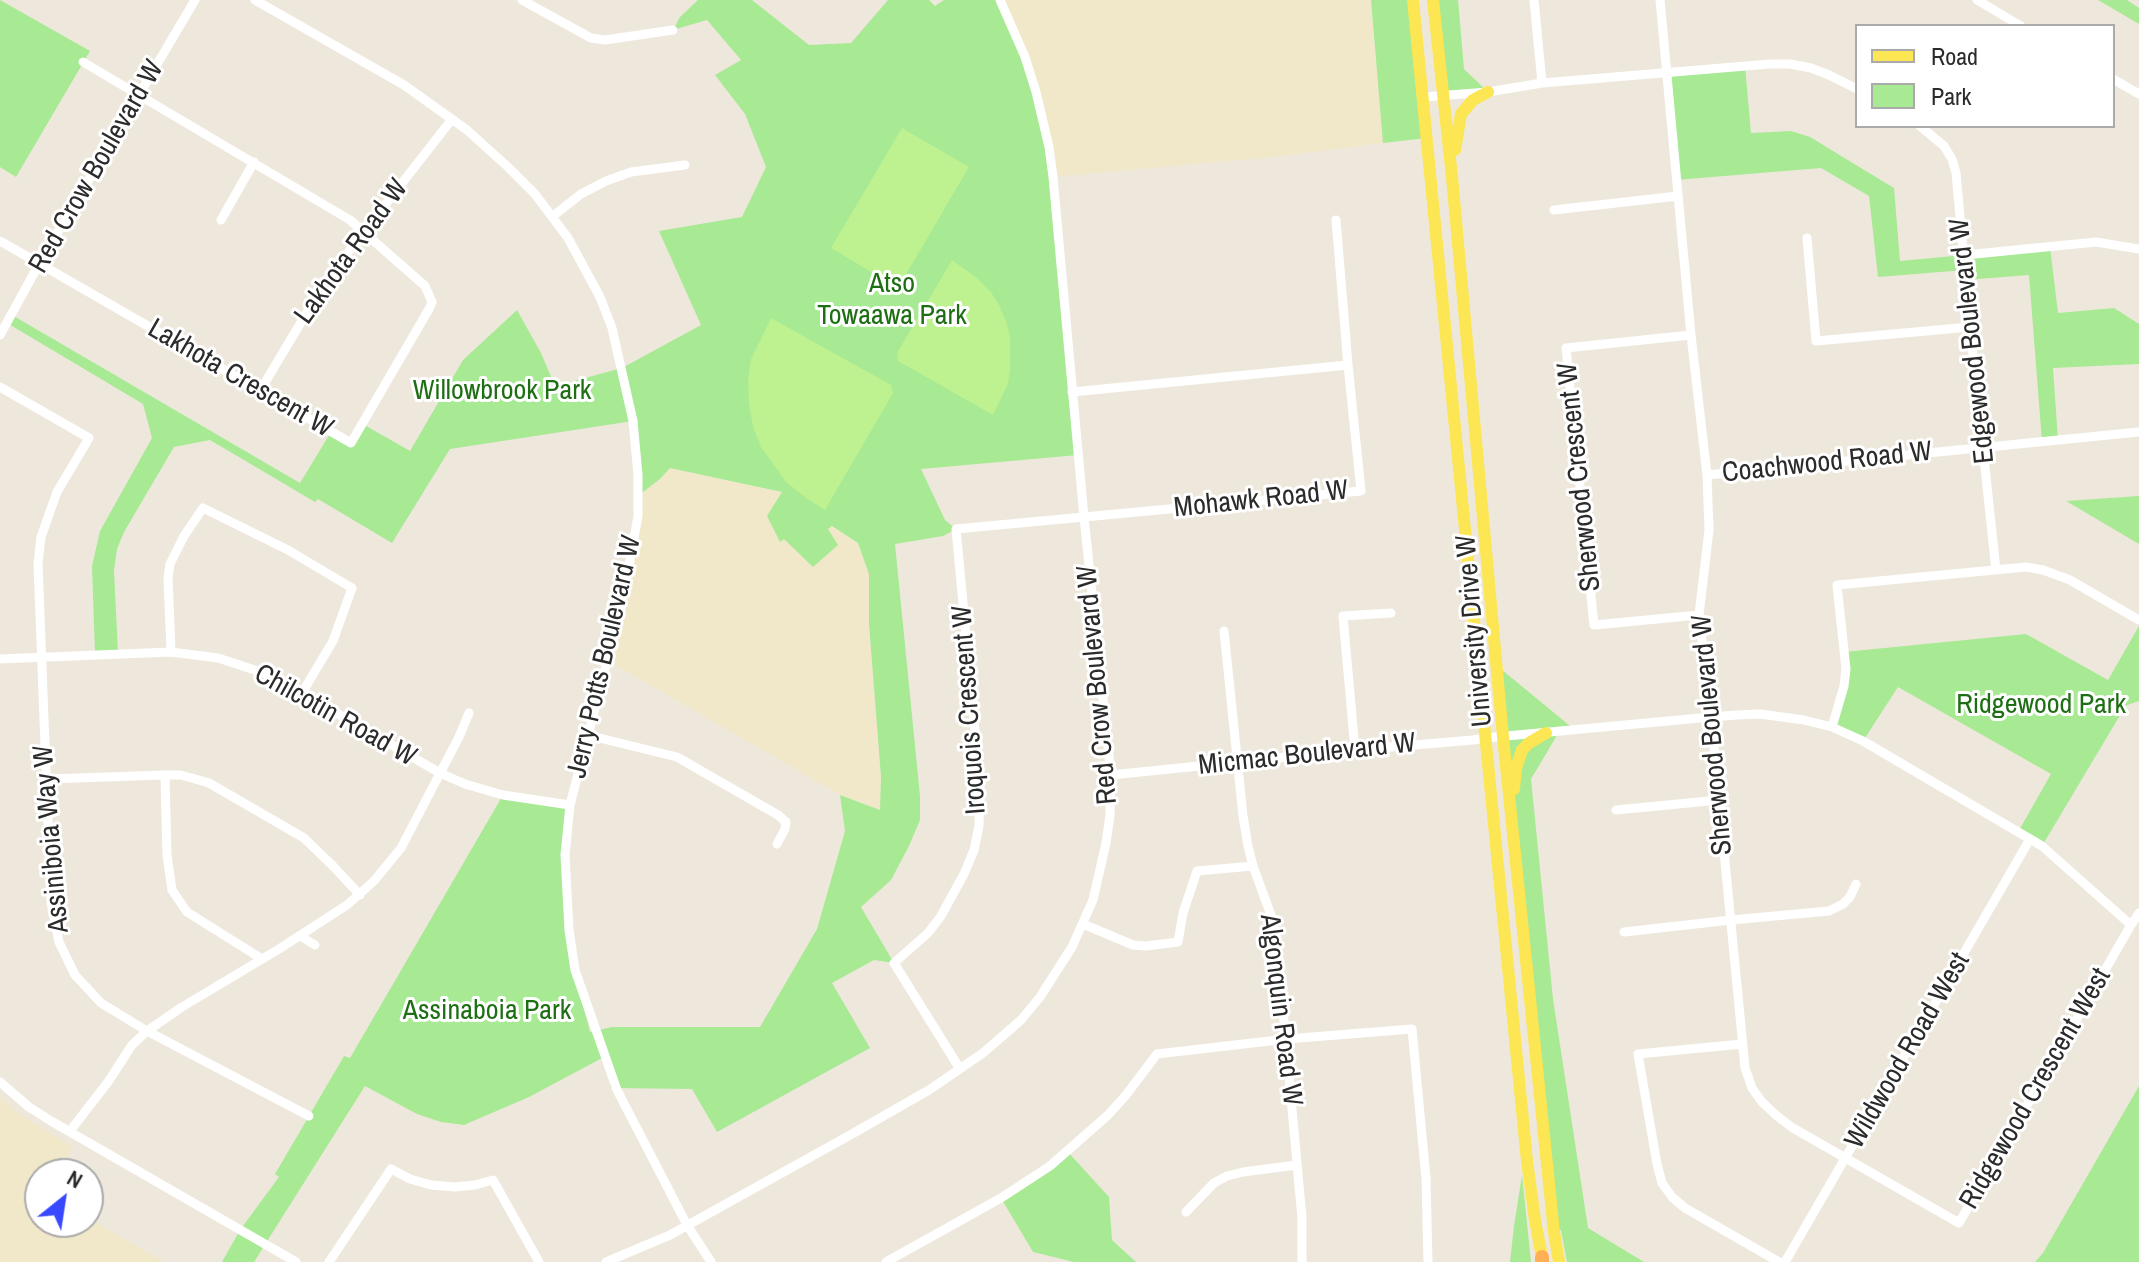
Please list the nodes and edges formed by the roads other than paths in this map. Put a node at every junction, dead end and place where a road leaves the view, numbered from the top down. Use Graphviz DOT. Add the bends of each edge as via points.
graph roads {
  1 [pos="195,0"];
  2 [pos="255,0"];
  3 [pos="522,0"];
  4 [pos="1000,0"];
  5 [pos="1413,0"];
  6 [pos="1433,0"];
  7 [pos="1534,0"];
  8 [pos="1660,0"];
  9 [pos="1977,0"];
  10 [pos="2018,24"];
  11 [pos="673,30"];
  12 [pos="83,62"];
  13 [pos="1666,72"];
  14 [pos="2115,80"];
  15 [pos="1542,83"];
  16 [pos="1855,88"];
  17 [pos="1488,92"];
  18 [pos="2139,94"];
  19 [pos="140,95"];
  20 [pos="1443,96"];
  21 [pos="1424,97"];
  22 [pos="452,119"];
  23 [pos="1922,128"];
  24 [pos="254,162"];
  25 [pos="685,165"];
  26 [pos="1452,177"];
  27 [pos="1678,196"];
  28 [pos="1554,210"];
  29 [pos="553,216"];
  30 [pos="221,220"];
  31 [pos="1336,220"];
  32 [pos="363,231"];
  33 [pos="1807,238"];
  34 [pos="0,241"];
  35 [pos="2139,249"];
  36 [pos="1965,255"];
  37 [pos="39,264"];
  38 [pos="1970,327"];
  39 [pos="0,335"];
  40 [pos="1691,335"];
  41 [pos="1348,365"];
  42 [pos="0,387"];
  43 [pos="260,391"];
  44 [pos="1072,392"];
  45 [pos="2139,432"];
  46 [pos="1983,447"];
  47 [pos="1707,475"];
  48 [pos="1084,517"];
  49 [pos="1996,570"];
  50 [pos="1391,613"];
  51 [pos="1699,615"];
  52 [pos="2139,620"];
  53 [pos="1224,631"];
  54 [pos="171,652"];
  55 [pos="40,656"];
  56 [pos="0,659"];
  57 [pos="302,693"];
  58 [pos="469,713"];
  59 [pos="1711,717"];
  60 [pos="1832,727"];
  61 [pos="1546,733"];
  62 [pos="587,735"];
  63 [pos="1503,737"];
  64 [pos="1485,738"];
  65 [pos="1355,750"];
  66 [pos="1237,762"];
  67 [pos="440,773"];
  68 [pos="165,775"];
  69 [pos="1111,775"];
  70 [pos="47,779"];
  71 [pos="1719,800"];
  72 [pos="570,805"];
  73 [pos="1616,810"];
  74 [pos="1511,812"];
  75 [pos="2030,839"];
  76 [pos="777,844"];
  77 [pos="1253,866"];
  78 [pos="1856,884"];
  79 [pos="360,895"];
  80 [pos="2139,913"];
  81 [pos="1731,920"];
  82 [pos="1083,924"];
  83 [pos="2131,925"];
  84 [pos="1624,932"];
  85 [pos="300,936"];
  86 [pos="315,945"];
  87 [pos="262,959"];
  88 [pos="147,1031"];
  89 [pos="1287,1039"];
  90 [pos="1742,1044"];
  91 [pos="960,1069"];
  92 [pos="0,1082"];
  93 [pos="309,1116"];
  94 [pos="70,1131"];
  95 [pos="1846,1157"];
  96 [pos="1297,1165"];
  97 [pos="1186,1212"];
  98 [pos="687,1225"];
  99 [pos="1542,1260"];
  100 [pos="296,1262"];
  101 [pos="329,1262"];
  102 [pos="539,1262"];
  103 [pos="606,1262"];
  104 [pos="711,1262"];
  105 [pos="886,1262"];
  106 [pos="1302,1262"];
  107 [pos="1428,1262"];
  108 [pos="1559,1262"];
  109 [pos="1779,1262"];
  110 [pos="1785,1262"];
  1 -- 19 [label="street, Red Crow Boulevard W"];
  2 -- 22 [label="street, Jerry Potts Boulevard W" via="374,67"];
  3 -- 11 [label="street" via="591,38"];
  4 -- 44 [label="street, Red Crow Boulevard W" via="1025,57 1049,147"];
  5 -- 21 [label="main road, University Drive W"];
  6 -- 20 [label="main road, University Drive W"];
  7 -- 15 [label="street"];
  8 -- 13 [label="street, Sherwood Boulevard W"];
  9 -- 10 [label="street"];
  12 -- 19 [label="street, Lakhota Crescent W"];
  13 -- 15 [label="street"];
  13 -- 16 [label="street" via="1790,64"];
  13 -- 27 [label="street, Sherwood Boulevard W"];
  14 -- 18 [label="street"];
  15 -- 17 [label="street"];
  17 -- 20 [label="street"];
  17 -- 26 [label="main road" via="1461,114"];
  19 -- 24 [label="street, Lakhota Crescent W"];
  19 -- 37 [label="street, Red Crow Boulevard W"];
  20 -- 21 [label="street"];
  20 -- 26 [label="main road, University Drive W"];
  21 -- 64 [label="main road, University Drive W"];
  22 -- 29 [label="street, Jerry Potts Boulevard W" via="508,167"];
  22 -- 32 [label="street, Lakhota Road W"];
  23 -- 36 [label="street, Edgewood Boulevard W" via="1952,159"];
  24 -- 30 [label="street"];
  24 -- 32 [label="street, Lakhota Crescent W"];
  25 -- 29 [label="street" via="606,181"];
  26 -- 63 [label="main road, University Drive W"];
  27 -- 28 [label="street"];
  27 -- 40 [label="street, Sherwood Boulevard W"];
  29 -- 62 [label="street, Jerry Potts Boulevard W" via="612,328 637,447 639,495 632,556"];
  31 -- 41 [label="street, Mohawk Road W"];
  32 -- 43 [label="street, Lakhota Road W" via="325,282"];
  32 -- 43 [label="street, Lakhota Crescent W" via="425,286 432,302 351,443"];
  33 -- 38 [label="street" via="1816,341"];
  34 -- 37 [label="street, Lakhota Crescent W"];
  35 -- 36 [label="street" via="2096,242"];
  36 -- 38 [label="street, Edgewood Boulevard W"];
  37 -- 39 [label="street, Red Crow Boulevard W"];
  37 -- 43 [label="street, Lakhota Crescent W"];
  38 -- 46 [label="street, Edgewood Boulevard W"];
  40 -- 47 [label="street, Sherwood Boulevard W"];
  40 -- 51 [label="street, Sherwood Crescent W" via="1566,348 1594,625"];
  41 -- 44 [label="street"];
  41 -- 48 [label="street, Mohawk Road W" via="1361,491"];
  42 -- 55 [label="street, Assiniboia Way W" via="89,438 57,492 41,537"];
  44 -- 48 [label="street, Red Crow Boulevard W"];
  45 -- 46 [label="street, Coachwood Road W"];
  46 -- 47 [label="street, Coachwood Road W"];
  46 -- 49 [label="street, Edgewood Boulevard W"];
  47 -- 51 [label="street, Sherwood Boulevard W" via="1709,530"];
  48 -- 69 [label="street, Red Crow Boulevard W"];
  48 -- 91 [label="street, Iroquois Crescent W" via="956,529 980,784 979,826 964,874 941,916 894,963"];
  49 -- 52 [label="street" via="2026,567 2057,575"];
  49 -- 60 [label="street" via="1837,585 1846,669"];
  50 -- 65 [label="street" via="1343,616"];
  51 -- 59 [label="street, Sherwood Boulevard W"];
  53 -- 66 [label="street, Algonquin Road W"];
  54 -- 55 [label="street, Chilcotin Road W"];
  54 -- 57 [label="street, Chilcotin Road W" via="241,665"];
  54 -- 57 [label="street" via="170,564 203,508 352,588 333,641"];
  55 -- 56 [label="street, Chilcotin Road W"];
  55 -- 70 [label="street, Assiniboia Way W"];
  57 -- 67 [label="street, Chilcotin Road W"];
  58 -- 67 [label="street"];
  59 -- 60 [label="street, Micmac Boulevard W" via="1760,714"];
  59 -- 61 [label="street, Micmac Boulevard W"];
  59 -- 71 [label="street, Sherwood Boulevard W"];
  60 -- 75 [label="street, Micmac Boulevard W"];
  61 -- 63 [label="street, Micmac Boulevard W"];
  61 -- 74 [label="main road" via="1519,757"];
  62 -- 72 [label="street, Jerry Potts Boulevard W"];
  62 -- 76 [label="street" via="677,757 778,815 786,822"];
  63 -- 64 [label="street, Micmac Boulevard W"];
  63 -- 74 [label="main road, University Drive W"];
  64 -- 65 [label="street, Micmac Boulevard W"];
  64 -- 99 [label="main road, University Drive W" via="1527,1161"];
  65 -- 66 [label="street, Micmac Boulevard W"];
  66 -- 69 [label="street, Micmac Boulevard W"];
  66 -- 77 [label="street, Algonquin Road W"];
  67 -- 72 [label="street, Chilcotin Road W" via="490,792"];
  67 -- 79 [label="street" via="401,848"];
  68 -- 70 [label="street"];
  68 -- 79 [label="street" via="209,783 289,828"];
  68 -- 87 [label="street" via="172,890 187,912"];
  69 -- 82 [label="street, Red Crow Boulevard W" via="1106,843"];
  70 -- 88 [label="street, Assiniboia Way W" via="51,902 59,942 86,989"];
  71 -- 73 [label="street"];
  71 -- 81 [label="street, Sherwood Boulevard W"];
  72 -- 98 [label="street, Jerry Potts Boulevard W" via="565,891 575,970 617,1090"];
  74 -- 108 [label="main road, University Drive W"];
  75 -- 83 [label="street"];
  75 -- 95 [label="street, Wildwood Road West"];
  77 -- 82 [label="street" via="1197,871 1178,942 1133,945"];
  77 -- 89 [label="street, Algonquin Road W" via="1276,934"];
  78 -- 81 [label="street" via="1843,904 1829,911"];
  79 -- 85 [label="street"];
  80 -- 83 [label="street, Ridgewood Crescent West"];
  81 -- 84 [label="street"];
  81 -- 90 [label="street, Sherwood Boulevard W"];
  82 -- 91 [label="street, Red Crow Boulevard W" via="1057,972 1021,1020"];
  83 -- 95 [label="street, Ridgewood Crescent West" via="1959,1223"];
  85 -- 86 [label="street"];
  85 -- 87 [label="street"];
  87 -- 88 [label="street"];
  88 -- 93 [label="street, Assiniboia Way W"];
  88 -- 94 [label="street"];
  89 -- 96 [label="street, Algonquin Road W"];
  89 -- 105 [label="street" via="1157,1054 1108,1115 1050,1166"];
  89 -- 107 [label="street" via="1412,1029"];
  90 -- 95 [label="street, Sherwood Boulevard W" via="1745,1068 1762,1102 1793,1128"];
  90 -- 109 [label="street" via="1638,1054 1662,1183 1685,1208"];
  91 -- 98 [label="street, Red Crow Boulevard W"];
  92 -- 94 [label="street"];
  94 -- 100 [label="street"];
  95 -- 110 [label="street, Wildwood Road West"];
  96 -- 97 [label="street" via="1227,1176"];
  96 -- 106 [label="street, Algonquin Road W"];
  98 -- 103 [label="street, Red Crow Boulevard W"];
  98 -- 104 [label="street, Jerry Potts Boulevard W"];
  101 -- 102 [label="street" via="391,1169 431,1185 493,1180"];
}
